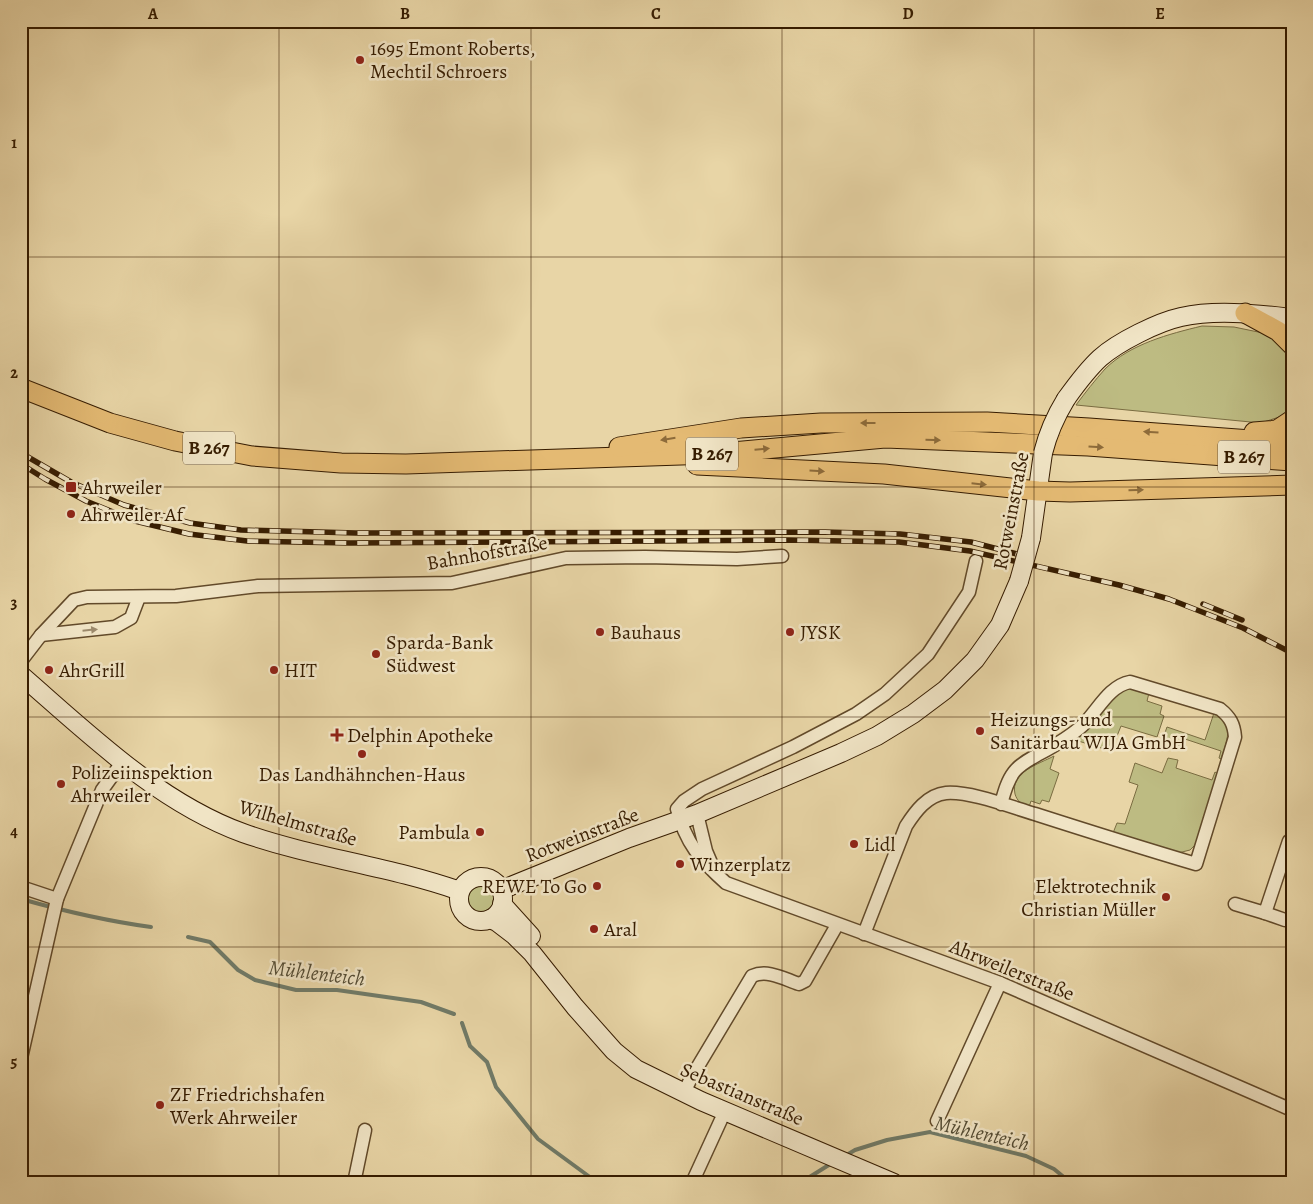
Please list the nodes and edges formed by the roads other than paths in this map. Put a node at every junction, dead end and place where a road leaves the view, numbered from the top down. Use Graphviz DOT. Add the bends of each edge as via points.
graph roads {
  1 [pos="1245,313"];
  2 [pos="1292,318"];
  3 [pos="1292,345"];
  4 [pos="21,388"];
  5 [pos="1292,420"];
  6 [pos="1200,436"];
  7 [pos="1292,443"];
  8 [pos="539,459"];
  9 [pos="1292,461"];
  10 [pos="1292,485"];
  11 [pos="1038,491"];
  12 [pos="782,556"];
  13 [pos="976,562"];
  14 [pos="139,597"];
  15 [pos="41,635"];
  16 [pos="21,661"];
  17 [pos="21,675"];
  18 [pos="123,761"];
  19 [pos="1001,804"];
  20 [pos="697,814"];
  21 [pos="680,821"];
  22 [pos="1292,842"];
  23 [pos="716,874"];
  24 [pos="21,887"];
  25 [pos="460,891"];
  26 [pos="502,897"];
  27 [pos="1234,904"];
  28 [pos="56,905"];
  29 [pos="1265,914"];
  30 [pos="490,919"];
  31 [pos="1285,920"];
  32 [pos="837,924"];
  33 [pos="864,934"];
  34 [pos="544,958"];
  35 [pos="1000,983"];
  36 [pos="21,1058"];
  37 [pos="684,1093"];
  38 [pos="1292,1110"];
  39 [pos="725,1111"];
  40 [pos="937,1121"];
  41 [pos="364,1130"];
  42 [pos="354,1183"];
  43 [pos="692,1183"];
  44 [pos="894,1183"];
  1 -- 2 [label="main road, Rotweinstraße"];
  1 -- 3 [label="main road" via="1278,331"];
  1 -- 11 [label="main road, Rotweinstraße, bridge" via="1181,317 1154,327 1100,358 1079,381 1056,415 1043,453"];
  4 -- 8 [label="main road, B 267" via="110,423 175,441 252,456 406,464"];
  5 -- 6 [label="main road, B 267" via="1277,430"];
  6 -- 7 [label="main road, B 267"];
  6 -- 8 [label="main road, B 267, one-way" via="987,422 820,423 742,428"];
  8 -- 9 [label="main road, B 267, one-way" via="711,454 885,438 1088,446"];
  8 -- 11 [label="main road, B 267, one-way" via="884,474"];
  11 -- 10 [label="main road, one-way"];
  11 -- 20 [label="main road, Rotweinstraße, bridge" via="1031,538 1019,581 1000,625 975,660 945,690 876,736"];
  12 -- 14 [label="street, Bahnhofstraße" via="737,559 566,558 452,583 258,586"];
  13 -- 21 [label="street, Rotweinstraße" via="969,592 928,654 884,694 856,714 697,792 677,809"];
  14 -- 15 [label="street, Bahnhofstraße" via="74,600"];
  15 -- 14 [label="street, one-way" via="114,627 131,618"];
  15 -- 16 [label="street, Bahnhofstraße"];
  17 -- 18 [label="main road, Wilhelmstraße"];
  18 -- 25 [label="main road, Wilhelmstraße" via="198,813 244,833"];
  18 -- 28 [label="street" via="102,790"];
  19 -- 19 [label="street" via="1196,864 1235,737 1234,728 1230,718 1220,709 1130,682 1122,684 1062,741 1021,765 1008,782"];
  19 -- 33 [label="street" via="944,793 916,810 906,826"];
  20 -- 21 [label="main road, Rotweinstraße"];
  20 -- 23 [label="street" via="706,851"];
  21 -- 23 [label="street, Ahrweilerstraße" via="696,853"];
  21 -- 26 [label="main road, Rotweinstraße" via="629,838"];
  22 -- 29 [label="street" via="1289,841"];
  23 -- 32 [label="street, Ahrweilerstraße" via="726,883"];
  24 -- 28 [label="street"];
  25 -- 26 [label="main road" via="469,880 484,877 491,879"];
  25 -- 30 [label="main road" via="458,898 463,913 475,921"];
  26 -- 30 [label="main road" via="498,913"];
  26 -- 34 [label="main road, Sebastianstraße" via="507,911"];
  27 -- 29 [label="street"];
  28 -- 36 [label="street"];
  29 -- 31 [label="street"];
  30 -- 34 [label="main road, Sebastianstraße"];
  32 -- 33 [label="street, Ahrweilerstraße"];
  32 -- 37 [label="street" via="805,981 799,984 768,973 752,976"];
  33 -- 35 [label="street, Ahrweilerstraße"];
  34 -- 37 [label="main road, Sebastianstraße" via="575,1007 614,1051 636,1069"];
  35 -- 38 [label="street, Ahrweilerstraße"];
  35 -- 40 [label="street"];
  37 -- 39 [label="main road, Sebastianstraße"];
  39 -- 43 [label="street"];
  39 -- 44 [label="main road, Sebastianstraße"];
  41 -- 42 [label="street"];
}
